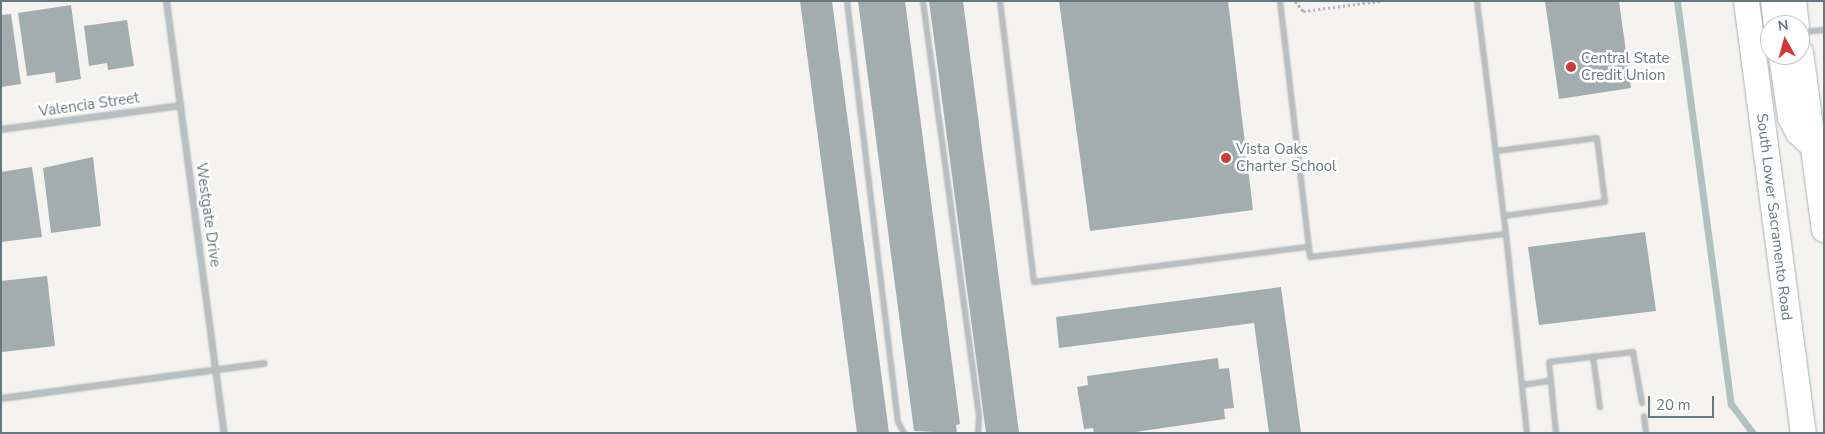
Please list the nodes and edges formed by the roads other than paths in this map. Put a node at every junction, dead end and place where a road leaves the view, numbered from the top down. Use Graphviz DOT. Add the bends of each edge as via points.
graph roads {
  1 [pos="166,1"];
  2 [pos="847,1"];
  3 [pos="923,1"];
  4 [pos="1000,1"];
  5 [pos="1280,1"];
  6 [pos="1477,1"];
  7 [pos="1746,1"];
  8 [pos="1773,1"];
  9 [pos="1793,1"];
  10 [pos="1775,15"];
  11 [pos="1795,15"];
  12 [pos="1824,30"];
  13 [pos="1810,31"];
  14 [pos="1782,65"];
  15 [pos="1802,65"];
  16 [pos="180,105"];
  17 [pos="1,129"];
  18 [pos="1812,145"];
  19 [pos="1496,151"];
  20 [pos="1823,214"];
  21 [pos="1504,216"];
  22 [pos="1506,234"];
  23 [pos="1309,246"];
  24 [pos="1593,356"];
  25 [pos="264,363"];
  26 [pos="216,369"];
  27 [pos="1550,381"];
  28 [pos="1522,385"];
  29 [pos="1,398"];
  30 [pos="1642,403"];
  31 [pos="1600,408"];
  32 [pos="1644,416"];
  33 [pos="224,433"];
  34 [pos="904,433"];
  35 [pos="978,433"];
  36 [pos="1527,433"];
  37 [pos="1556,433"];
  38 [pos="1646,433"];
  39 [pos="1803,433"];
  1 -- 16 [label="street, Westgate Drive"];
  2 -- 34 [label="lane" via="898,422"];
  3 -- 35 [label="lane" via="974,380"];
  4 -- 23 [label="lane" via="1034,282"];
  5 -- 23 [label="lane"];
  6 -- 19 [label="lane"];
  7 -- 39 [label="main road, South Lower Sacramento Road"];
  8 -- 10 [label="main road"];
  9 -- 11 [label="main road"];
  12 -- 13 [label="lane"];
  14 -- 18 [label="main road" via="1790,117 1798,132"];
  15 -- 18 [label="main road"];
  16 -- 17 [label="street, Valencia Street"];
  16 -- 26 [label="street, Westgate Drive"];
  18 -- 20 [label="main road"];
  19 -- 21 [label="lane"];
  19 -- 21 [label="lane" via="1597,138 1605,202"];
  21 -- 22 [label="lane"];
  22 -- 23 [label="lane" via="1310,257"];
  22 -- 28 [label="lane"];
  24 -- 27 [label="lane" via="1549,362"];
  24 -- 30 [label="lane" via="1634,352"];
  24 -- 31 [label="lane"];
  25 -- 26 [label="street"];
  26 -- 29 [label="street"];
  26 -- 33 [label="street, Westgate Drive"];
  27 -- 28 [label="lane"];
  27 -- 37 [label="lane"];
  28 -- 36 [label="lane"];
  32 -- 38 [label="lane"];
}
